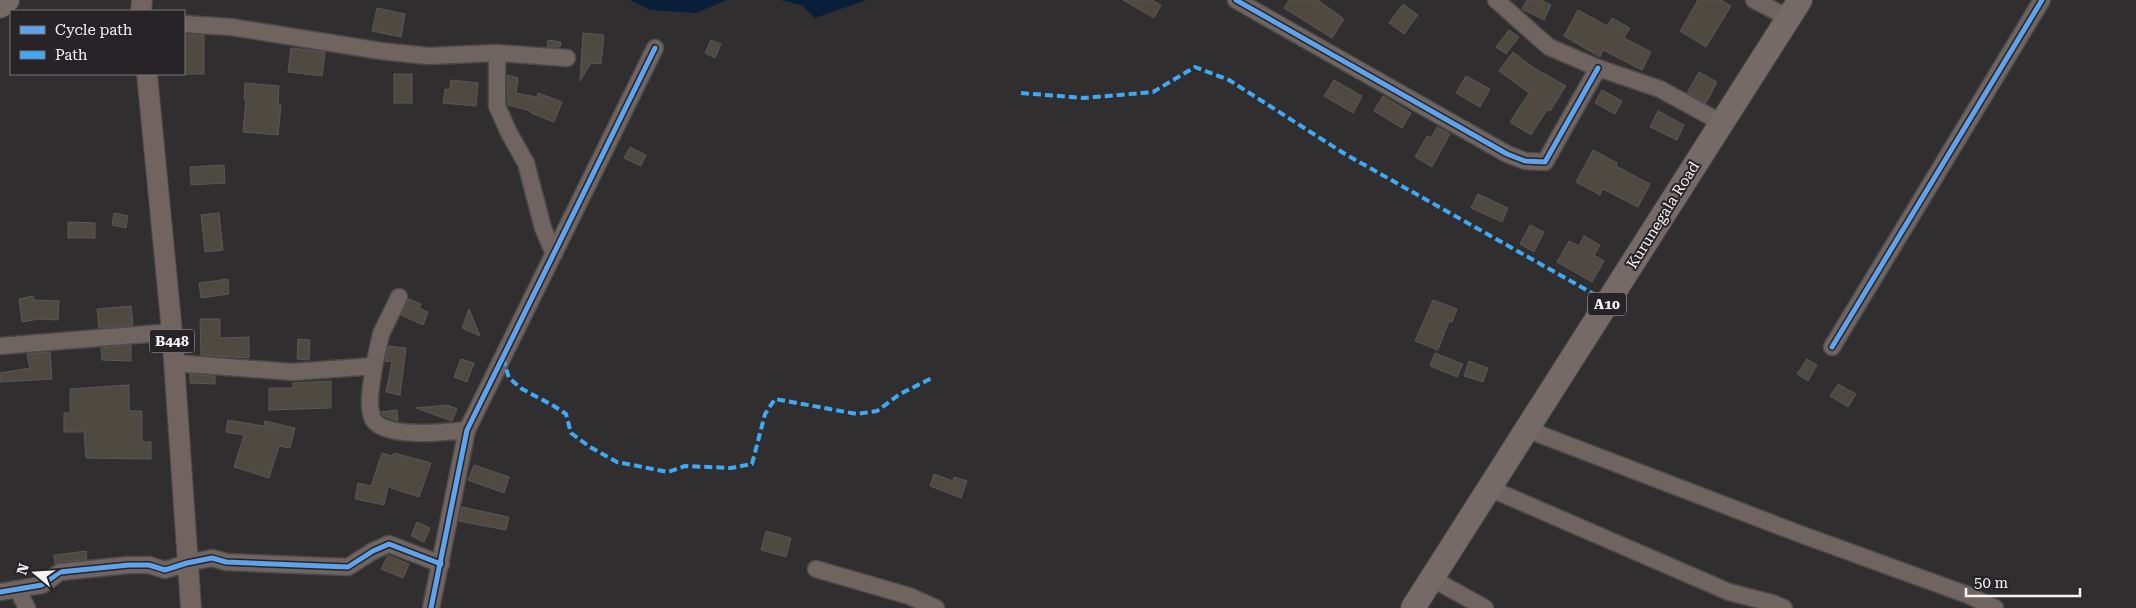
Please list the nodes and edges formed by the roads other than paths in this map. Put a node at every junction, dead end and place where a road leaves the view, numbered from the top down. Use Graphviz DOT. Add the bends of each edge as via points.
graph roads {
  1 [pos="7,0"];
  2 [pos="1236,0"];
  3 [pos="1496,0"];
  4 [pos="1754,0"];
  5 [pos="2042,0"];
  6 [pos="0,6"];
  7 [pos="1795,9"];
  8 [pos="185,24"];
  9 [pos="655,48"];
  10 [pos="497,53"];
  11 [pos="567,58"];
  12 [pos="1598,68"];
  13 [pos="147,75"];
  14 [pos="1722,123"];
  15 [pos="554,254"];
  16 [pos="399,297"];
  17 [pos="172,332"];
  18 [pos="0,346"];
  19 [pos="1832,347"];
  20 [pos="174,363"];
  21 [pos="374,366"];
  22 [pos="1526,428"];
  23 [pos="468,430"];
  24 [pos="1489,488"];
  25 [pos="187,563"];
  26 [pos="441,564"];
  27 [pos="816,569"];
  28 [pos="1431,578"];
  29 [pos="17,589"];
  30 [pos="0,592"];
  31 [pos="27,608"];
  32 [pos="191,608"];
  33 [pos="431,608"];
  34 [pos="936,608"];
  35 [pos="1412,608"];
  36 [pos="1485,608"];
  37 [pos="1784,608"];
  38 [pos="1995,608"];
  1 -- 6 [label="highway"];
  2 -- 12 [label="street" via="1507,154 1525,161 1545,162"];
  3 -- 12 [label="street" via="1550,47"];
  4 -- 7 [label="street"];
  5 -- 19 [label="street"];
  7 -- 14 [label="highway, Kurunegala Road / A10"];
  8 -- 10 [label="street" via="231,28 381,52 428,56"];
  9 -- 15 [label="street"];
  10 -- 11 [label="street"];
  10 -- 15 [label="street" via="497,106 526,163"];
  12 -- 14 [label="street" via="1660,89"];
  13 -- 17 [label="main road, B448"];
  14 -- 22 [label="highway, Kurunegala Road / A10"];
  15 -- 23 [label="street"];
  16 -- 21 [label="street" via="381,334"];
  17 -- 18 [label="street"];
  17 -- 20 [label="main road, B448"];
  20 -- 21 [label="street" via="294,372"];
  20 -- 25 [label="main road, B448"];
  21 -- 23 [label="street" via="370,402 372,418 384,429 442,433"];
  22 -- 24 [label="highway, Kurunegala Road / A10"];
  22 -- 38 [label="street"];
  23 -- 26 [label="street"];
  24 -- 28 [label="highway, Kurunegala Road / A10"];
  24 -- 37 [label="street" via="1729,592"];
  25 -- 26 [label="street" via="212,558 235,563 348,567 389,544"];
  25 -- 29 [label="street" via="165,570 129,565 60,572 42,585"];
  25 -- 32 [label="main road, B448"];
  26 -- 33 [label="street"];
  27 -- 34 [label="street" via="909,596"];
  28 -- 35 [label="highway, Kurunegala Road / A10"];
  28 -- 36 [label="street"];
  29 -- 30 [label="street"];
  29 -- 31 [label="street"];
}
